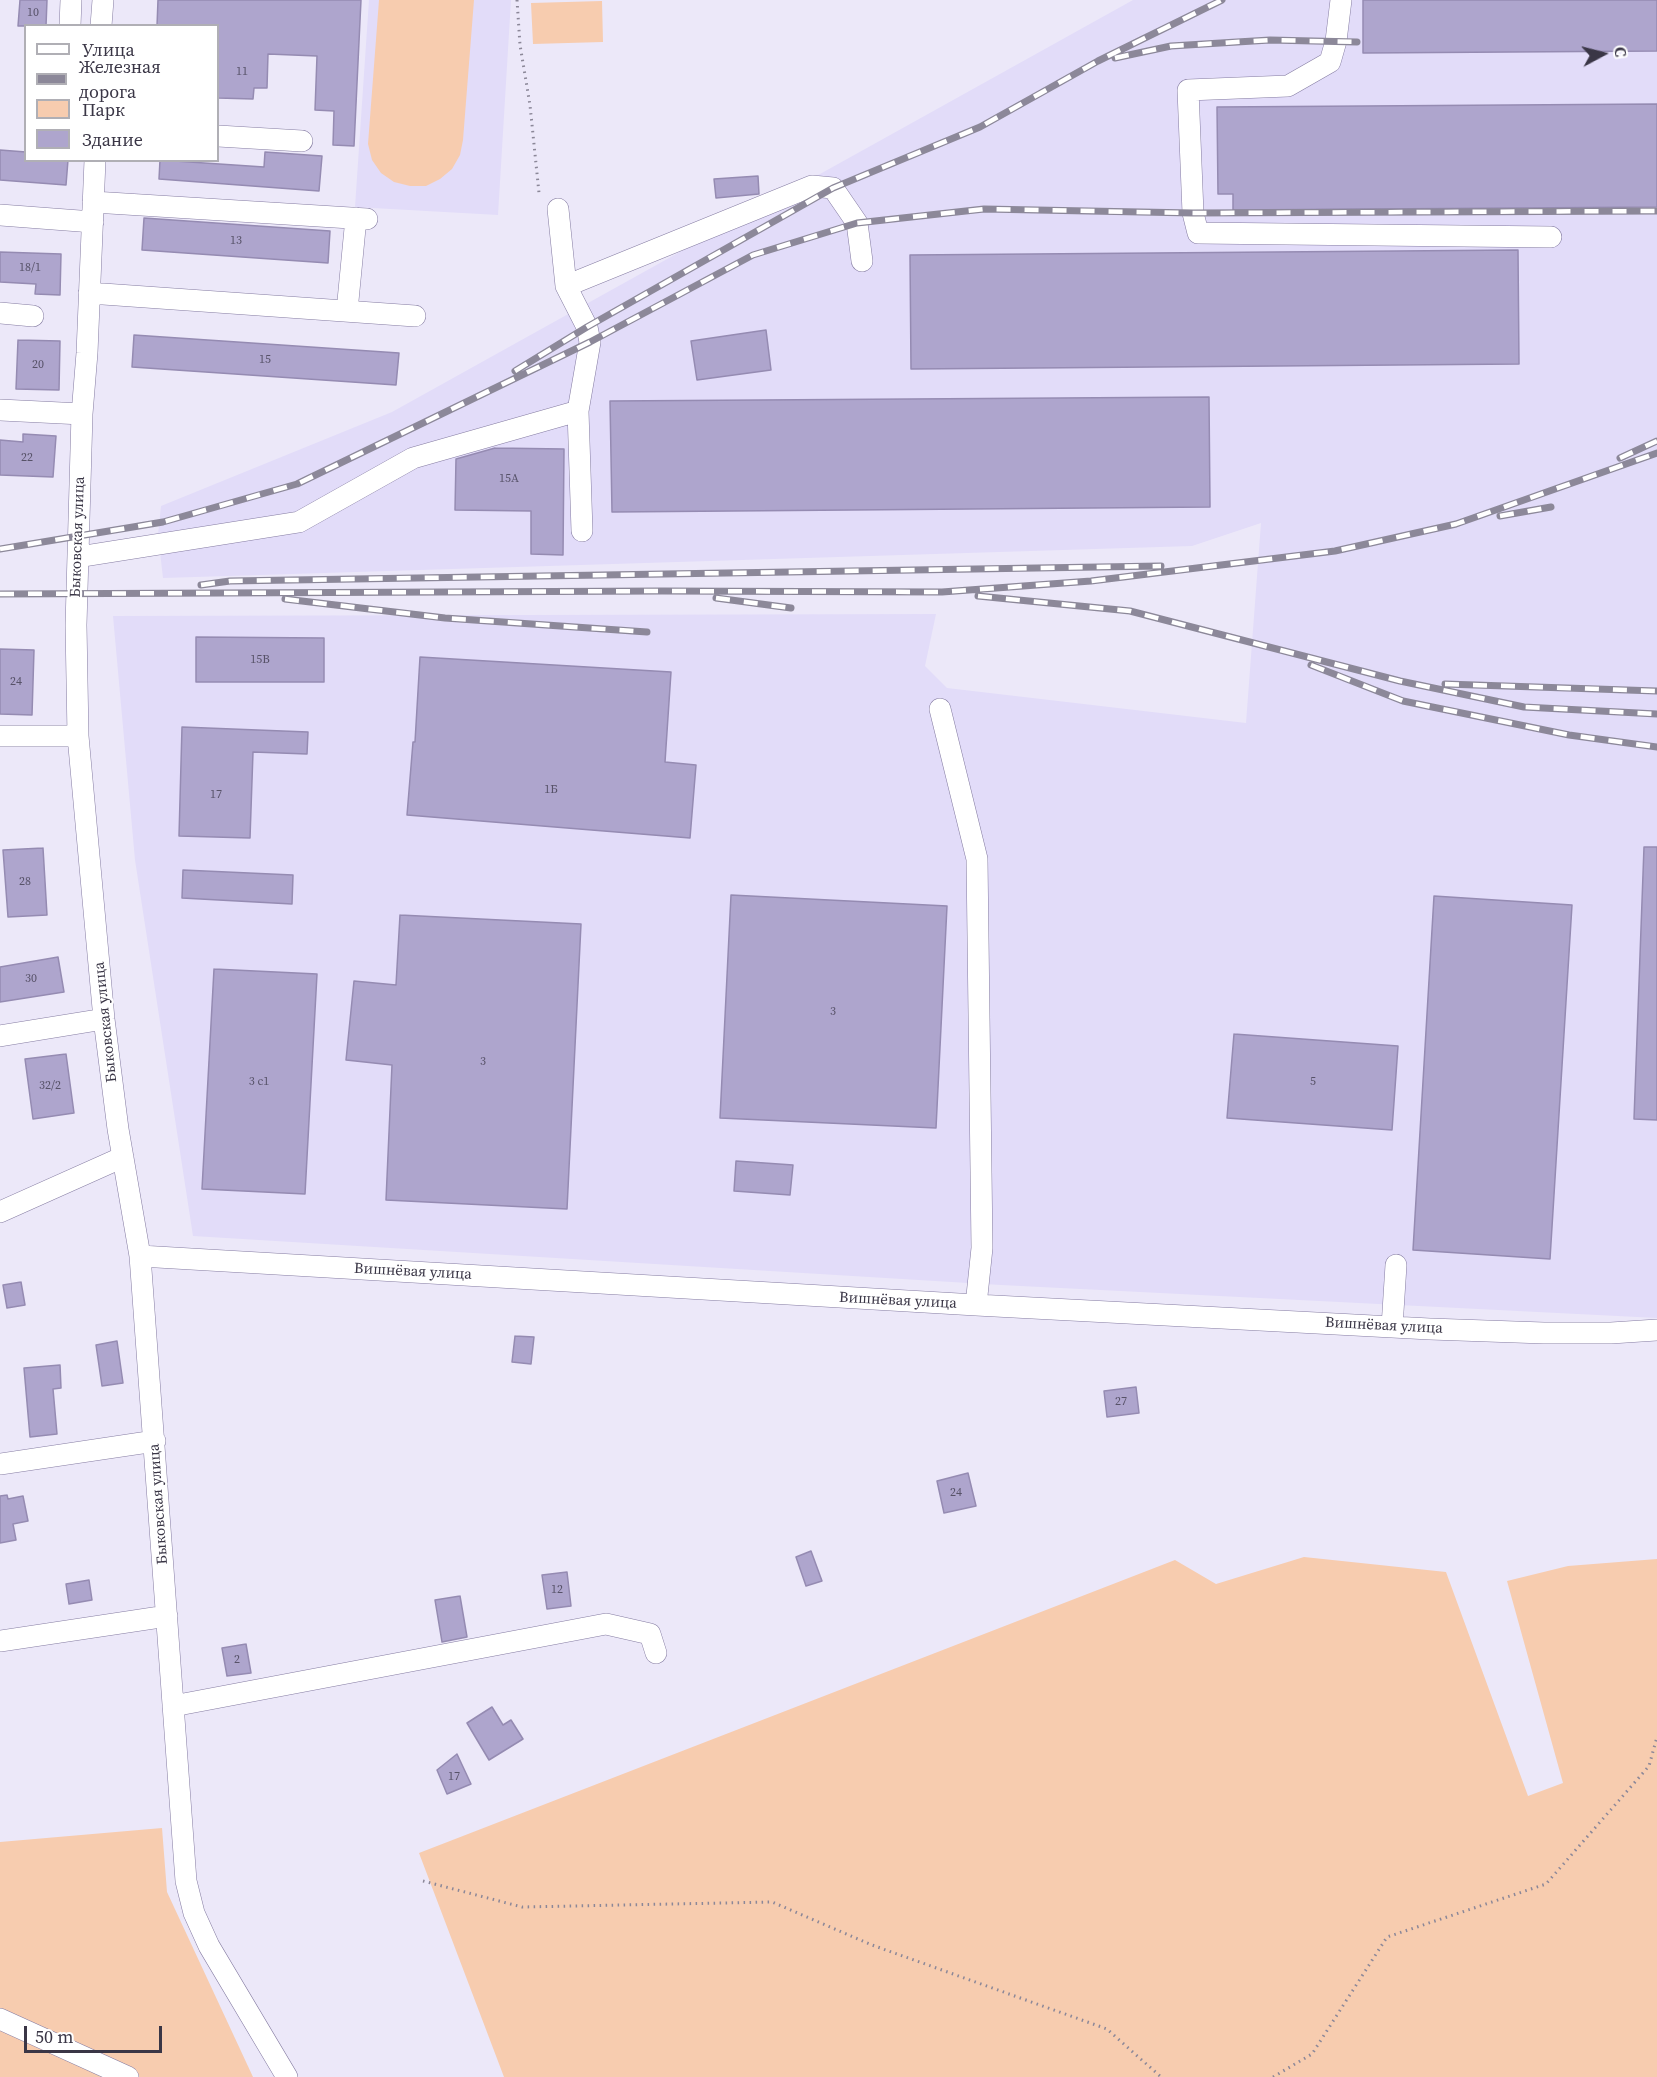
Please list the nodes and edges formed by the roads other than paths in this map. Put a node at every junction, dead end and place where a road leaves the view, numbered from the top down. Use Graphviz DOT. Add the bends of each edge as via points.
graph roads {
  1 [pos="71,0"];
  2 [pos="103,0"];
  3 [pos="1341,0"];
  4 [pos="70,24"];
  5 [pos="101,24"];
  6 [pos="219,136"];
  7 [pos="302,141"];
  8 [pos="95,162"];
  9 [pos="558,209"];
  10 [pos="93,212"];
  11 [pos="0,215"];
  12 [pos="1551,237"];
  13 [pos="862,261"];
  14 [pos="566,286"];
  15 [pos="89,293"];
  16 [pos="347,311"];
  17 [pos="0,313"];
  18 [pos="33,316"];
  19 [pos="415,316"];
  20 [pos="0,410"];
  21 [pos="578,411"];
  22 [pos="82,414"];
  23 [pos="582,531"];
  24 [pos="78,557"];
  25 [pos="940,709"];
  26 [pos="0,736"];
  27 [pos="78,736"];
  28 [pos="104,1019"];
  29 [pos="0,1036"];
  30 [pos="123,1157"];
  31 [pos="0,1212"];
  32 [pos="140,1256"];
  33 [pos="1396,1265"];
  34 [pos="976,1305"];
  35 [pos="1392,1327"];
  36 [pos="1657,1330"];
  37 [pos="155,1442"];
  38 [pos="0,1464"];
  39 [pos="167,1616"];
  40 [pos="0,1641"];
  41 [pos="656,1653"];
  42 [pos="173,1706"];
  43 [pos="0,2019"];
  44 [pos="128,2077"];
  45 [pos="287,2077"];
  1 -- 4 [label="street"];
  2 -- 5 [label="street"];
  3 -- 12 [label="street" via="1330,62 1288,86 1188,90 1193,213 1198,233"];
  6 -- 7 [label="street"];
  8 -- 10 [label="street, Быковская улица"];
  9 -- 14 [label="street"];
  10 -- 11 [label="street"];
  10 -- 15 [label="street, Быковская улица"];
  10 -- 16 [label="street" via="362,219"];
  13 -- 14 [label="street" via="857,223 832,188 812,186"];
  14 -- 21 [label="street" via="587,327 590,342"];
  15 -- 16 [label="street"];
  15 -- 22 [label="street, Быковская улица"];
  16 -- 19 [label="street"];
  17 -- 18 [label="street"];
  20 -- 22 [label="street"];
  21 -- 23 [label="street"];
  21 -- 24 [label="street" via="413,458 299,522"];
  22 -- 24 [label="street, Быковская улица"];
  24 -- 27 [label="street, Быковская улица"];
  25 -- 34 [label="street" via="977,859 982,1248"];
  26 -- 27 [label="street"];
  27 -- 28 [label="street, Быковская улица"];
  28 -- 29 [label="street"];
  28 -- 30 [label="street, Быковская улица"];
  30 -- 31 [label="street"];
  30 -- 32 [label="street, Быковская улица"];
  32 -- 34 [label="street, Вишнёвая улица"];
  32 -- 37 [label="street, Быковская улица"];
  33 -- 35 [label="street"];
  34 -- 35 [label="street, Вишнёвая улица"];
  35 -- 36 [label="street, Вишнёвая улица" via="1544,1333"];
  37 -- 38 [label="street"];
  37 -- 39 [label="street, Быковская улица"];
  39 -- 40 [label="street"];
  39 -- 42 [label="street, Быковская улица"];
  41 -- 42 [label="street" via="650,1634 606,1624"];
  42 -- 45 [label="street, Быковская улица" via="186,1881 194,1913 209,1946"];
  43 -- 44 [label="street"];
}
